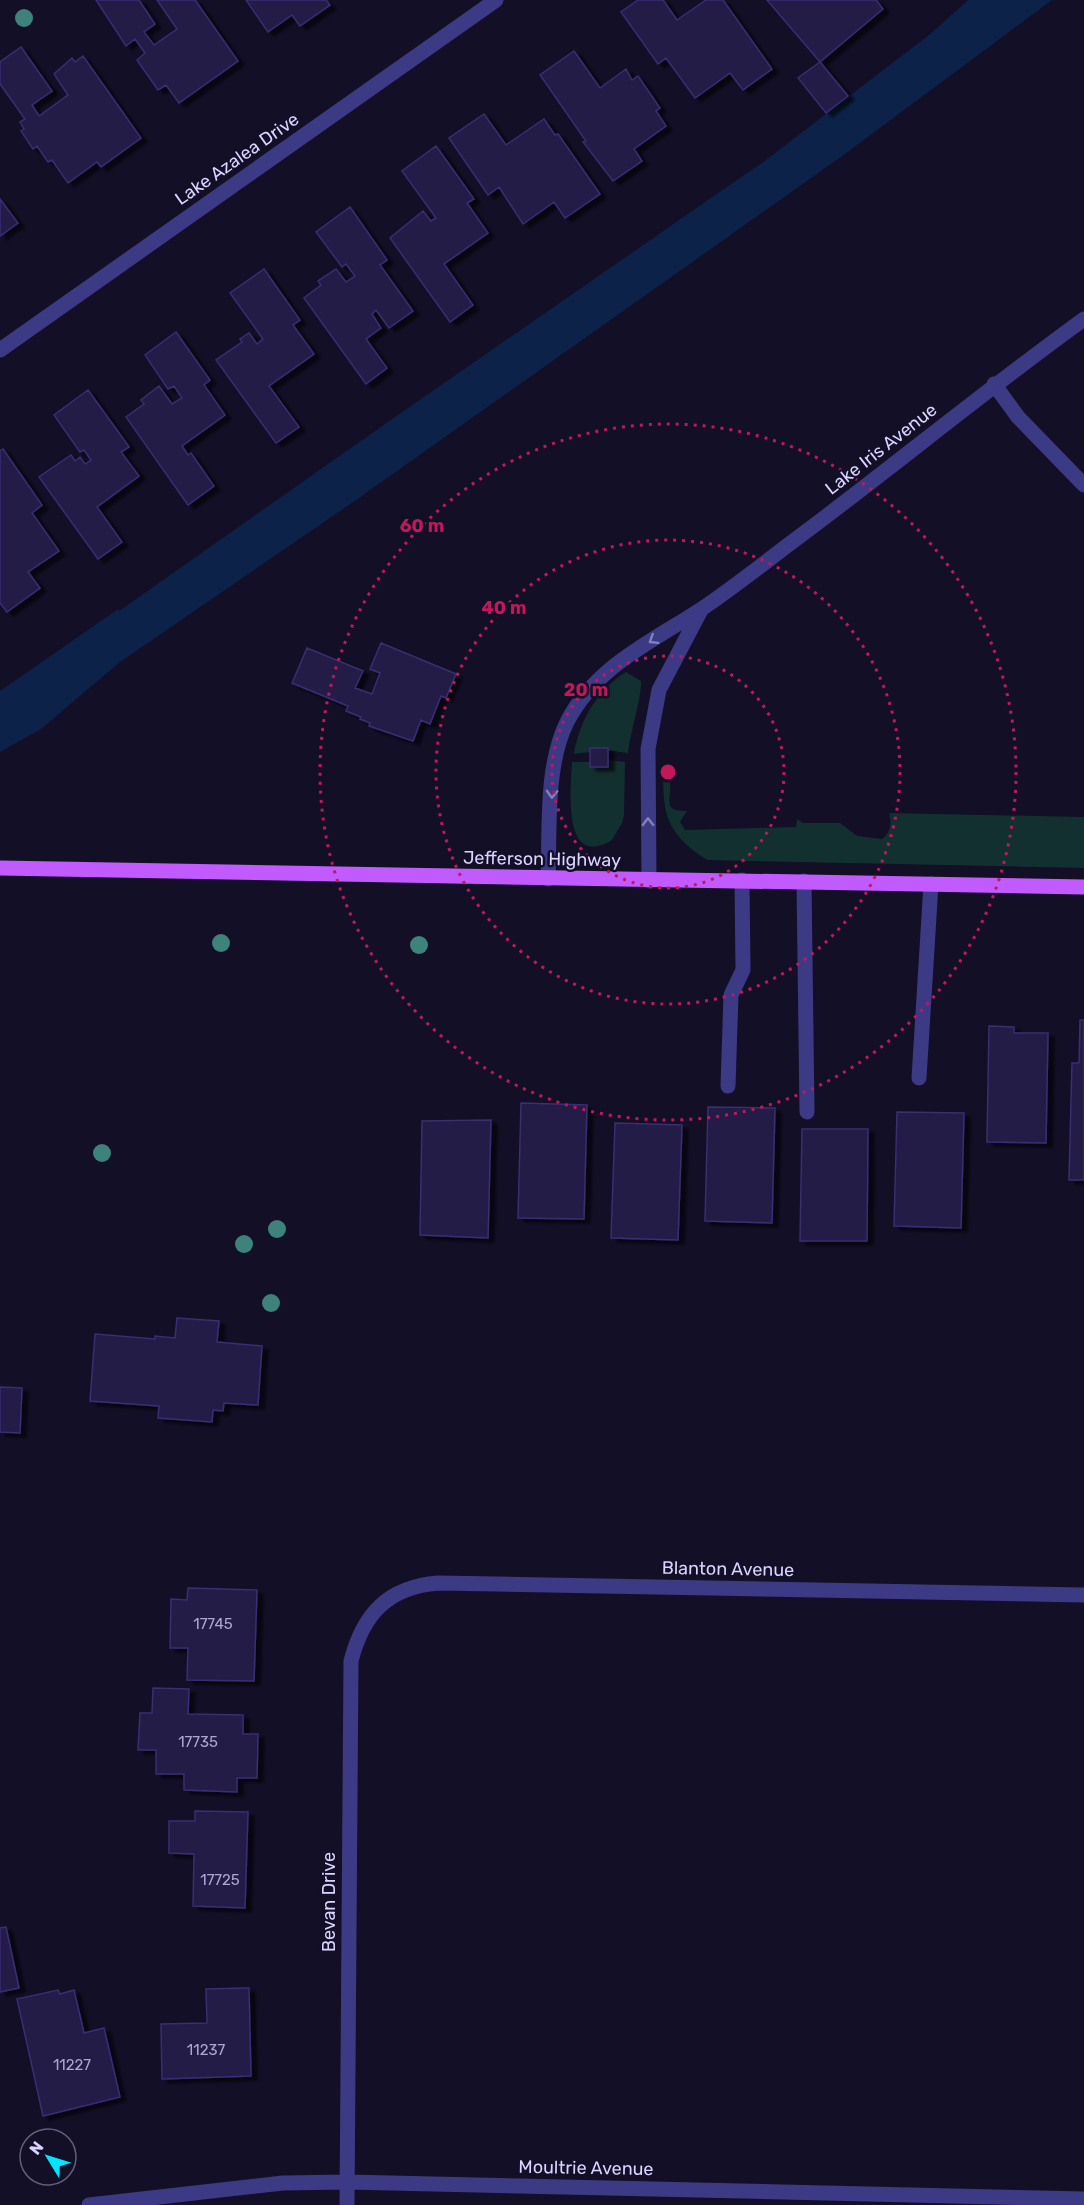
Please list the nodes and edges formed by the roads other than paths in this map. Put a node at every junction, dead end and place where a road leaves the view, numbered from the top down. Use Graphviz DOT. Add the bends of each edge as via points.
graph roads {
  1 [pos="496,0"];
  2 [pos="1084,319"];
  3 [pos="0,350"];
  4 [pos="994,384"];
  5 [pos="1084,485"];
  6 [pos="702,609"];
  7 [pos="0,868"];
  8 [pos="548,879"];
  9 [pos="649,880"];
  10 [pos="742,880"];
  11 [pos="804,881"];
  12 [pos="931,884"];
  13 [pos="1084,887"];
  14 [pos="919,1078"];
  15 [pos="728,1086"];
  16 [pos="807,1112"];
  17 [pos="1084,1595"];
  18 [pos="378,1608"];
  19 [pos="347,2182"];
  20 [pos="1084,2199"];
  21 [pos="89,2205"];
  22 [pos="347,2205"];
  1 -- 3 [label="street, Lake Azalea Drive"];
  2 -- 4 [label="street, Lake Iris Avenue"];
  4 -- 5 [label="street" via="1018,417"];
  4 -- 6 [label="street, Lake Iris Avenue"];
  6 -- 8 [label="street, Lake Iris Avenue, one-way" via="613,665 587,691 566,723 554,758"];
  9 -- 6 [label="street, Lake Iris Avenue, one-way" via="648,749 659,690"];
  7 -- 8 [label="main road, Jefferson Highway"];
  8 -- 9 [label="main road, Jefferson Highway"];
  9 -- 10 [label="main road, Jefferson Highway"];
  10 -- 11 [label="main road, Jefferson Highway"];
  10 -- 15 [label="street" via="743,970 731,995"];
  11 -- 12 [label="main road, Jefferson Highway"];
  11 -- 16 [label="street"];
  12 -- 13 [label="main road, Jefferson Highway"];
  12 -- 14 [label="street"];
  17 -- 18 [label="street, Blanton Avenue" via="438,1583 406,1588"];
  18 -- 19 [label="street, Bevan Drive" via="357,1637 351,1661"];
  19 -- 20 [label="street, Moultrie Avenue"];
  19 -- 21 [label="street, Moultrie Avenue" via="283,2183"];
  19 -- 22 [label="street, Bevan Drive"];
}
